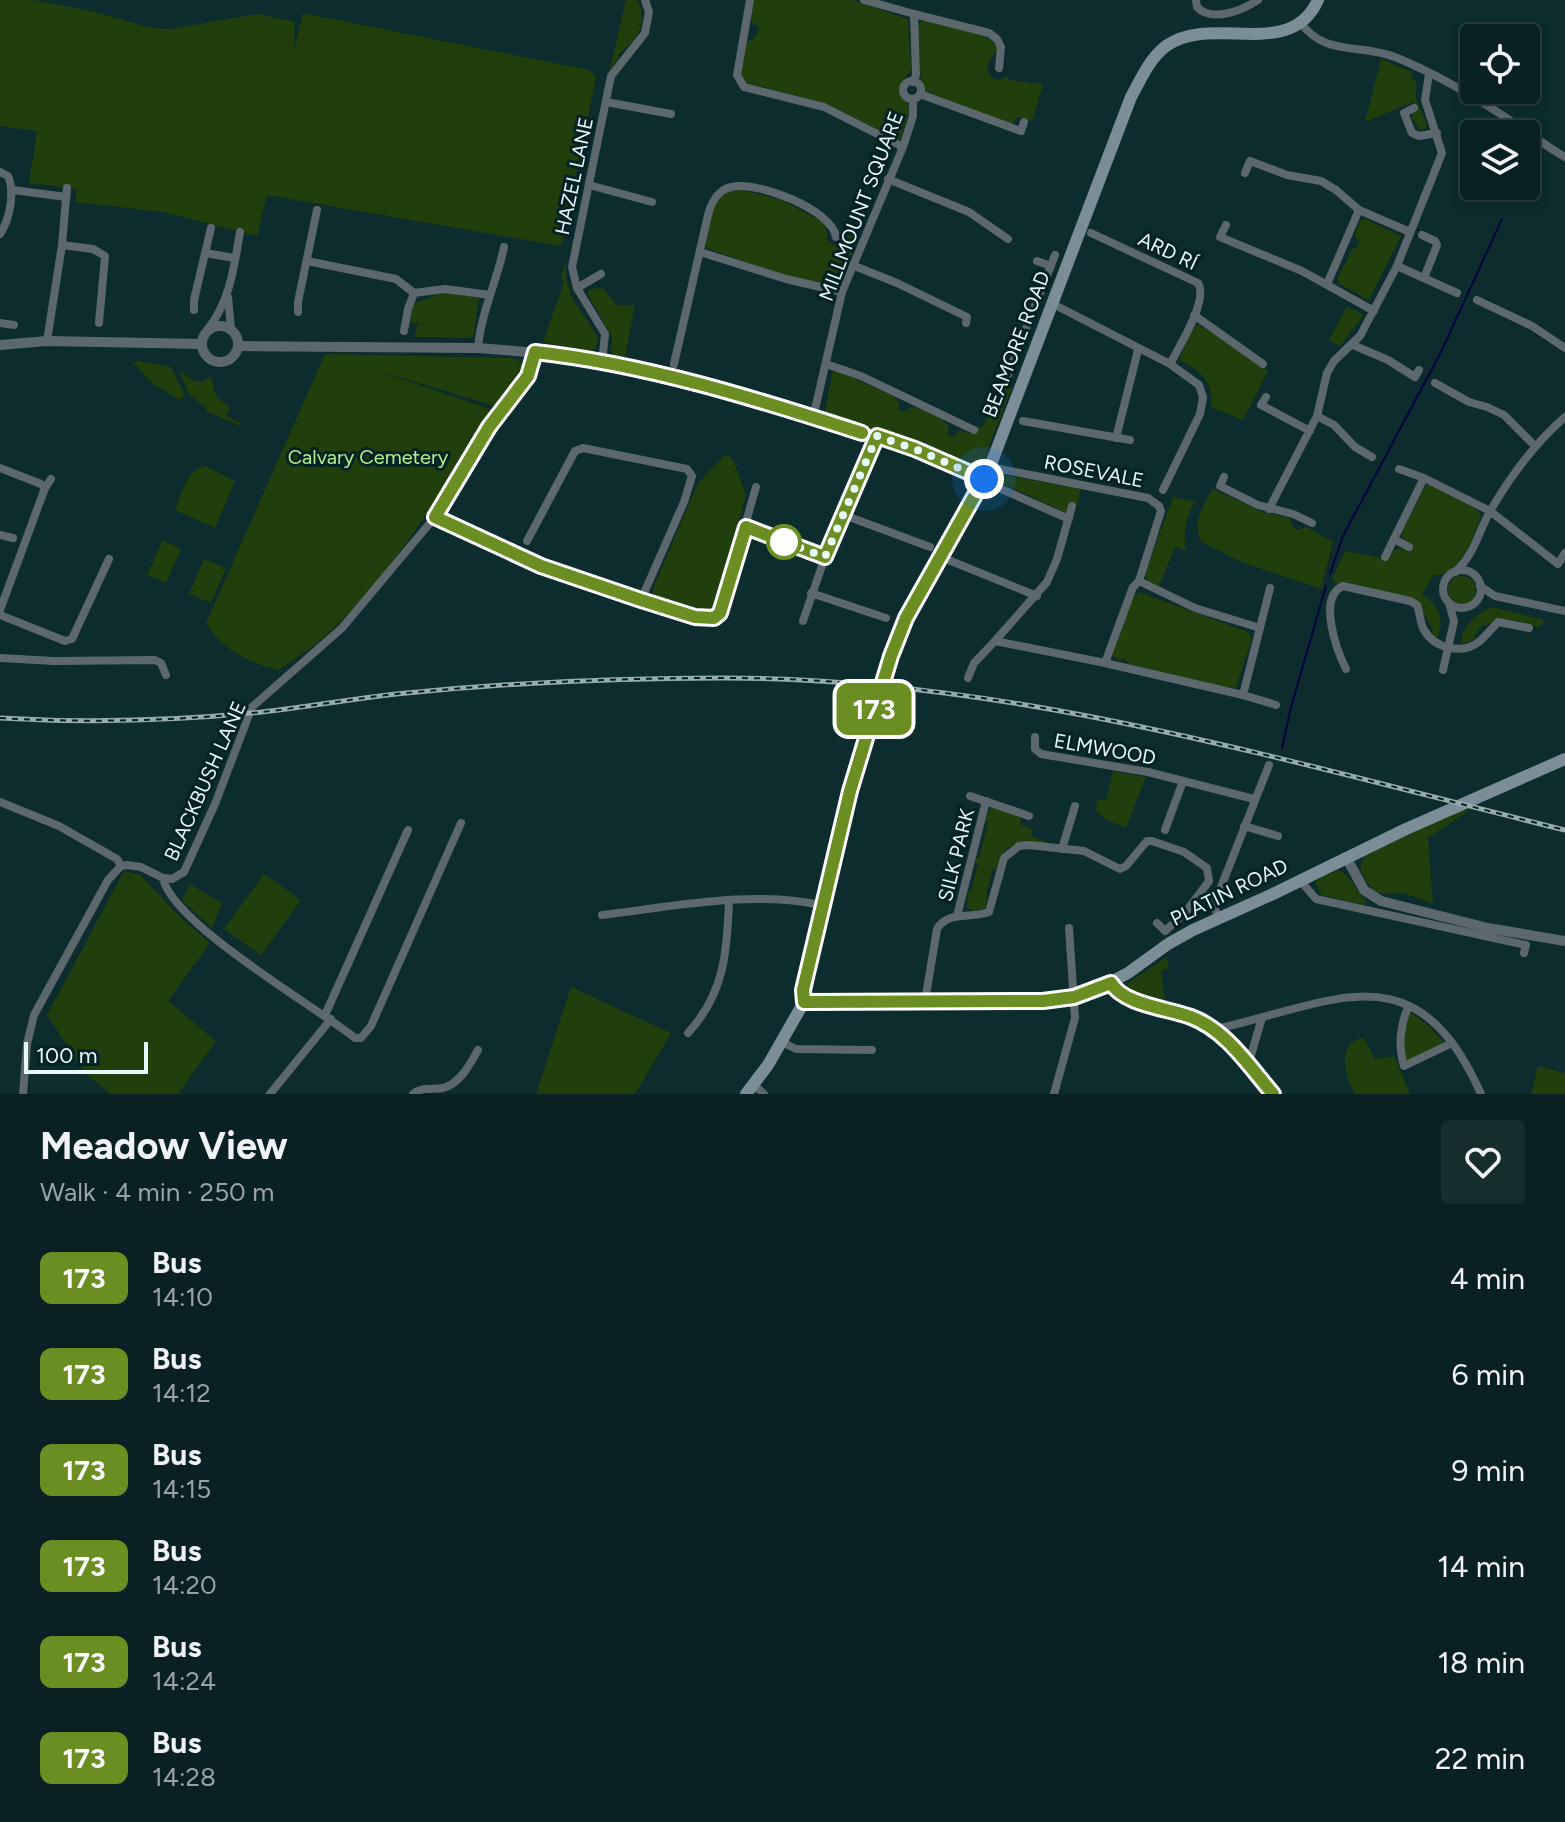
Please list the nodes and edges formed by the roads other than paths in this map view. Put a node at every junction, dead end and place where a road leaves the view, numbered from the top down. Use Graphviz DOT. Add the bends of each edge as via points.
graph roads {
  1 [pos="645,0"];
  2 [pos="750,0"];
  3 [pos="864,0"];
  4 [pos="1196,0"];
  5 [pos="1258,0"];
  6 [pos="1318,0"];
  7 [pos="914,14"];
  8 [pos="1301,23"];
  9 [pos="745,31"];
  10 [pos="756,32"];
  11 [pos="999,68"];
  12 [pos="1429,74"];
  13 [pos="913,82"];
  14 [pos="916,96"];
  15 [pos="606,102"];
  16 [pos="1414,108"];
  17 [pos="671,114"];
  18 [pos="1024,122"];
  19 [pos="1437,133"];
  20 [pos="903,147"];
  21 [pos="1565,157"];
  22 [pos="0,172"];
  23 [pos="1245,173"];
  24 [pos="888,179"];
  25 [pos="589,185"];
  26 [pos="13,190"];
  27 [pos="652,202"];
  28 [pos="317,210"];
  29 [pos="1359,210"];
  30 [pos="1226,225"];
  31 [pos="211,228"];
  32 [pos="240,232"];
  33 [pos="1410,232"];
  34 [pos="1091,233"];
  35 [pos="0,234"];
  36 [pos="1422,235"];
  37 [pos="836,237"];
  38 [pos="1008,239"];
  39 [pos="62,245"];
  40 [pos="504,247"];
  41 [pos="700,252"];
  42 [pos="205,253"];
  43 [pos="1055,255"];
  44 [pos="235,258"];
  45 [pos="307,261"];
  46 [pos="1037,261"];
  47 [pos="852,265"];
  48 [pos="1051,266"];
  49 [pos="1397,266"];
  50 [pos="601,274"];
  51 [pos="1424,278"];
  52 [pos="1327,284"];
  53 [pos="577,288"];
  54 [pos="228,292"];
  55 [pos="842,292"];
  56 [pos="414,293"];
  57 [pos="1457,293"];
  58 [pos="490,295"];
  59 [pos="1477,300"];
  60 [pos="1053,304"];
  61 [pos="194,310"];
  62 [pos="1374,311"];
  63 [pos="298,312"];
  64 [pos="1194,315"];
  65 [pos="0,323"];
  66 [pos="99,323"];
  67 [pos="966,323"];
  68 [pos="14,325"];
  69 [pos="231,329"];
  70 [pos="207,330"];
  71 [pos="404,331"];
  72 [pos="47,341"];
  73 [pos="202,344"];
  74 [pos="0,345"];
  75 [pos="1353,345"];
  76 [pos="239,346"];
  77 [pos="478,348"];
  78 [pos="1565,348"];
  79 [pos="1138,350"];
  80 [pos="535,355"];
  81 [pos="602,363"];
  82 [pos="674,364"];
  83 [pos="826,364"];
  84 [pos="1170,364"];
  85 [pos="1263,364"];
  86 [pos="1010,369"];
  87 [pos="1419,370"];
  88 [pos="1026,375"];
  89 [pos="1005,382"];
  90 [pos="1435,383"];
  91 [pos="1266,397"];
  92 [pos="908,399"];
  93 [pos="903,409"];
  94 [pos="1317,416"];
  95 [pos="1565,417"];
  96 [pos="813,418"];
  97 [pos="1023,421"];
  98 [pos="956,424"];
  99 [pos="974,430"];
  100 [pos="1310,431"];
  101 [pos="951,433"];
  102 [pos="877,436"];
  103 [pos="1116,438"];
  104 [pos="1130,440"];
  105 [pos="1534,445"];
  106 [pos="1372,457"];
  107 [pos="0,468"];
  108 [pos="1399,469"];
  109 [pos="989,477"];
  110 [pos="1224,477"];
  111 [pos="1424,478"];
  112 [pos="51,479"];
  113 [pos="756,487"];
  114 [pos="45,488"];
  115 [pos="1163,490"];
  116 [pos="1072,506"];
  117 [pos="1269,509"];
  118 [pos="1490,511"];
  119 [pos="844,515"];
  120 [pos="435,517"];
  121 [pos="1302,517"];
  122 [pos="1069,519"];
  123 [pos="1312,523"];
  124 [pos="1297,526"];
  125 [pos="746,527"];
  126 [pos="0,535"];
  127 [pos="13,538"];
  128 [pos="1394,539"];
  129 [pos="527,541"];
  130 [pos="930,547"];
  131 [pos="1409,547"];
  132 [pos="1565,553"];
  133 [pos="825,557"];
  134 [pos="941,557"];
  135 [pos="1385,557"];
  136 [pos="1469,558"];
  137 [pos="109,559"];
  138 [pos="1561,566"];
  139 [pos="1455,572"];
  140 [pos="1472,574"];
  141 [pos="1139,581"];
  142 [pos="1480,586"];
  143 [pos="1270,588"];
  144 [pos="811,593"];
  145 [pos="1037,596"];
  146 [pos="1495,596"];
  147 [pos="641,600"];
  148 [pos="1477,600"];
  149 [pos="1449,603"];
  150 [pos="1467,607"];
  151 [pos="1565,611"];
  152 [pos="0,612"];
  153 [pos="886,618"];
  154 [pos="803,621"];
  155 [pos="1454,621"];
  156 [pos="1260,628"];
  157 [pos="1529,628"];
  158 [pos="995,641"];
  159 [pos="1448,648"];
  160 [pos="0,658"];
  161 [pos="1105,663"];
  162 [pos="1346,669"];
  163 [pos="1443,670"];
  164 [pos="166,675"];
  165 [pos="968,678"];
  166 [pos="1243,695"];
  167 [pos="1276,705"];
  168 [pos="1035,737"];
  169 [pos="1565,759"];
  170 [pos="1269,765"];
  171 [pos="1183,781"];
  172 [pos="970,796"];
  173 [pos="1254,799"];
  174 [pos="986,801"];
  175 [pos="0,802"];
  176 [pos="1075,806"];
  177 [pos="1029,816"];
  178 [pos="461,823"];
  179 [pos="1244,826"];
  180 [pos="408,830"];
  181 [pos="1165,830"];
  182 [pos="1278,836"];
  183 [pos="1062,849"];
  184 [pos="1346,857"];
  185 [pos="121,866"];
  186 [pos="163,878"];
  187 [pos="1300,880"];
  188 [pos="729,902"];
  189 [pos="824,906"];
  190 [pos="602,915"];
  191 [pos="957,916"];
  192 [pos="1219,918"];
  193 [pos="1423,918"];
  194 [pos="1157,923"];
  195 [pos="1069,928"];
  196 [pos="1565,941"];
  197 [pos="1524,953"];
  198 [pos="1111,983"];
  199 [pos="1074,997"];
  200 [pos="925,1001"];
  201 [pos="804,1002"];
  202 [pos="1409,1006"];
  203 [pos="328,1017"];
  204 [pos="1262,1018"];
  205 [pos="1216,1029"];
  206 [pos="688,1033"];
  207 [pos="782,1042"];
  208 [pos="1452,1043"];
  209 [pos="478,1050"];
  210 [pos="872,1050"];
  211 [pos="1248,1065"];
  212 [pos="755,1091"];
  213 [pos="23,1094"];
  214 [pos="270,1094"];
  215 [pos="413,1094"];
  216 [pos="1054,1094"];
  217 [pos="1273,1094"];
  218 [pos="1481,1094"];
  1 -- 15 [label="street, HAZEL LANE" via="645,33 616,67"];
  2 -- 9 [label="street"];
  3 -- 7 [label="street"];
  4 -- 5 [label="street" via="1207,14 1237,12"];
  6 -- 8 [label="main road"];
  7 -- 11 [label="street" via="992,35 1001,47"];
  7 -- 13 [label="street, MILLMOUNT SQUARE"];
  8 -- 12 [label="street" via="1324,44 1384,54"];
  8 -- 60 [label="main road, BEAMORE ROAD" via="1274,34 1194,34 1160,52 1131,97"];
  9 -- 10 [label="street"];
  9 -- 20 [label="street" via="737,75 744,87 824,107"];
  12 -- 19 [label="street" via="1425,100"];
  12 -- 21 [label="street"];
  13 -- 14 [label="street, MILLMOUNT SQUARE" via="920,86"];
  13 -- 14 [label="street, MILLMOUNT SQUARE" via="903,90 905,96"];
  14 -- 18 [label="street" via="1021,131"];
  14 -- 20 [label="street, MILLMOUNT SQUARE"];
  15 -- 17 [label="street"];
  15 -- 25 [label="street, HAZEL LANE"];
  16 -- 19 [label="street" via="1404,113 1412,133"];
  19 -- 33 [label="street" via="1442,153"];
  20 -- 24 [label="street, MILLMOUNT SQUARE"];
  22 -- 26 [label="street" via="8,176"];
  23 -- 29 [label="street" via="1250,161 1321,181"];
  24 -- 38 [label="street" via="991,220"];
  24 -- 47 [label="street, MILLMOUNT SQUARE"];
  25 -- 27 [label="street"];
  25 -- 53 [label="street, HAZEL LANE" via="572,267"];
  26 -- 35 [label="street"];
  26 -- 39 [label="street" via="66,193"];
  28 -- 45 [label="street"];
  29 -- 33 [label="street"];
  29 -- 52 [label="street"];
  30 -- 52 [label="street" via="1220,237"];
  31 -- 42 [label="street"];
  32 -- 44 [label="street"];
  33 -- 49 [label="street"];
  34 -- 64 [label="street, ARD RÍ" via="1198,283 1202,297"];
  36 -- 51 [label="street" via="1437,245"];
  37 -- 41 [label="street" via="831,224 795,201 732,187 710,207"];
  39 -- 66 [label="street" via="105,256"];
  39 -- 72 [label="street"];
  40 -- 58 [label="street"];
  41 -- 55 [label="street"];
  41 -- 82 [label="street"];
  42 -- 44 [label="street"];
  42 -- 61 [label="street"];
  43 -- 48 [label="street"];
  44 -- 54 [label="street"];
  45 -- 56 [label="street" via="396,279"];
  45 -- 63 [label="street"];
  46 -- 48 [label="street"];
  47 -- 55 [label="street, MILLMOUNT SQUARE"];
  47 -- 67 [label="street" via="967,317"];
  48 -- 86 [label="street"];
  49 -- 51 [label="street"];
  49 -- 62 [label="street"];
  50 -- 53 [label="street"];
  51 -- 57 [label="street"];
  52 -- 62 [label="street"];
  53 -- 81 [label="street, HAZEL LANE" via="605,334"];
  54 -- 69 [label="street"];
  54 -- 70 [label="street"];
  55 -- 83 [label="street, MILLMOUNT SQUARE"];
  56 -- 58 [label="street" via="445,289"];
  56 -- 71 [label="street"];
  58 -- 77 [label="street"];
  59 -- 78 [label="street"];
  60 -- 79 [label="street"];
  60 -- 88 [label="main road, BEAMORE ROAD"];
  62 -- 75 [label="street"];
  64 -- 84 [label="street, ARD RÍ"];
  64 -- 85 [label="street"];
  65 -- 68 [label="street"];
  69 -- 70 [label="street" via="219,325"];
  69 -- 76 [label="street"];
  70 -- 73 [label="street"];
  72 -- 73 [label="street"];
  72 -- 74 [label="street"];
  73 -- 76 [label="street" via="205,354 219,362 234,356"];
  75 -- 87 [label="street" via="1415,377"];
  75 -- 94 [label="street" via="1327,372"];
  76 -- 77 [label="street"];
  77 -- 80 [label="street"];
  79 -- 84 [label="street"];
  79 -- 103 [label="street"];
  80 -- 81 [label="street"];
  80 -- 120 [label="street, BLACKBUSH LANE" via="528,376 489,427"];
  81 -- 96 [label="street" via="737,393"];
  83 -- 92 [label="street"];
  83 -- 96 [label="street, MILLMOUNT SQUARE"];
  84 -- 115 [label="street" via="1194,379 1203,397"];
  86 -- 88 [label="street"];
  86 -- 89 [label="street"];
  88 -- 109 [label="main road, BEAMORE ROAD"];
  90 -- 105 [label="street" via="1499,412"];
  91 -- 100 [label="street" via="1261,405"];
  92 -- 93 [label="street"];
  92 -- 98 [label="street"];
  94 -- 100 [label="street"];
  94 -- 106 [label="street"];
  95 -- 105 [label="street"];
  96 -- 102 [label="street"];
  97 -- 103 [label="street"];
  98 -- 99 [label="street"];
  98 -- 101 [label="street"];
  100 -- 117 [label="street"];
  102 -- 109 [label="street"];
  102 -- 119 [label="street"];
  103 -- 104 [label="street"];
  105 -- 118 [label="street"];
  107 -- 114 [label="street"];
  108 -- 111 [label="street"];
  109 -- 122 [label="street"];
  109 -- 134 [label="main road, BEAMORE ROAD"];
  109 -- 141 [label="street, ROSEVALE" via="1155,501 1160,518"];
  110 -- 117 [label="street" via="1220,486"];
  111 -- 118 [label="street"];
  111 -- 128 [label="street"];
  112 -- 114 [label="street"];
  113 -- 125 [label="street"];
  114 -- 152 [label="street"];
  116 -- 122 [label="street, ROSEVALE"];
  117 -- 121 [label="street"];
  118 -- 136 [label="street"];
  118 -- 138 [label="street"];
  119 -- 130 [label="street"];
  119 -- 133 [label="street"];
  120 -- 147 [label="street" via="541,566"];
  120 -- 186 [label="street, BLACKBUSH LANE" via="342,628 252,707 188,866 178,877"];
  121 -- 123 [label="street"];
  121 -- 124 [label="street"];
  122 -- 145 [label="street, ROSEVALE" via="1052,571"];
  125 -- 133 [label="street"];
  125 -- 147 [label="street" via="720,613 714,618"];
  126 -- 127 [label="street"];
  128 -- 131 [label="street"];
  128 -- 135 [label="street"];
  129 -- 147 [label="street" via="575,451 583,448 687,469 692,476 684,502"];
  132 -- 138 [label="street"];
  133 -- 144 [label="street"];
  134 -- 145 [label="street"];
  134 -- 189 [label="main road, BEAMORE ROAD" via="891,656 850,791"];
  136 -- 139 [label="street"];
  136 -- 140 [label="street"];
  137 -- 152 [label="street" via="72,639 65,641"];
  139 -- 140 [label="street"];
  139 -- 149 [label="street" via="1444,583"];
  140 -- 142 [label="street"];
  141 -- 156 [label="street" via="1195,608"];
  141 -- 161 [label="street, ROSEVALE"];
  142 -- 146 [label="street"];
  142 -- 148 [label="street"];
  143 -- 156 [label="street"];
  144 -- 153 [label="street"];
  144 -- 154 [label="street"];
  145 -- 158 [label="street, ROSEVALE"];
  146 -- 148 [label="street"];
  146 -- 151 [label="street"];
  148 -- 150 [label="street"];
  149 -- 150 [label="street"];
  149 -- 155 [label="street"];
  150 -- 155 [label="street"];
  155 -- 159 [label="street"];
  156 -- 166 [label="street"];
  157 -- 159 [label="street" via="1498,622 1479,642"];
  158 -- 161 [label="street"];
  158 -- 165 [label="street, ROSEVALE" via="984,649"];
  159 -- 162 [label="street" via="1428,635 1417,605 1343,586 1333,595 1331,623"];
  159 -- 163 [label="street"];
  160 -- 164 [label="street" via="155,660"];
  161 -- 166 [label="street"];
  166 -- 167 [label="street"];
  168 -- 171 [label="street, ELMWOOD" via="1041,754"];
  169 -- 184 [label="main road, PLATIN ROAD"];
  170 -- 173 [label="street"];
  171 -- 173 [label="street, ELMWOOD"];
  171 -- 181 [label="street"];
  172 -- 174 [label="street, SILK PARK"];
  173 -- 179 [label="street"];
  174 -- 177 [label="street, SILK PARK"];
  174 -- 191 [label="street, SILK PARK"];
  175 -- 185 [label="street" via="59,826"];
  176 -- 183 [label="street"];
  178 -- 203 [label="street" via="367,1033 355,1038"];
  179 -- 182 [label="street"];
  179 -- 192 [label="street" via="1212,902"];
  180 -- 203 [label="street"];
  183 -- 191 [label="street, SILK PARK" via="1029,845 1011,851 1004,858 989,912"];
  183 -- 194 [label="street, SILK PARK" via="1084,851 1120,869 1152,841 1184,852 1207,868 1209,881 1185,913 1165,931"];
  184 -- 187 [label="main road, PLATIN ROAD"];
  184 -- 193 [label="street" via="1370,895"];
  185 -- 186 [label="street" via="133,865"];
  185 -- 213 [label="street" via="84,920 34,1015"];
  186 -- 203 [label="street" via="188,915"];
  187 -- 192 [label="main road, PLATIN ROAD"];
  187 -- 193 [label="street" via="1316,899"];
  188 -- 189 [label="street" via="800,900"];
  188 -- 190 [label="street"];
  188 -- 206 [label="street" via="716,992"];
  189 -- 201 [label="main road, BEAMORE ROAD"];
  191 -- 200 [label="street, SILK PARK" via="937,929"];
  192 -- 198 [label="main road, PLATIN ROAD" via="1174,940"];
  193 -- 196 [label="street"];
  193 -- 197 [label="street" via="1526,945"];
  195 -- 199 [label="street"];
  198 -- 199 [label="main road, PLATIN ROAD"];
  198 -- 205 [label="street" via="1130,1000"];
  199 -- 200 [label="main road, PLATIN ROAD"];
  199 -- 216 [label="street" via="1075,1018"];
  200 -- 201 [label="main road, PLATIN ROAD"];
  201 -- 207 [label="main road"];
  202 -- 204 [label="street" via="1361,994"];
  202 -- 208 [label="street"];
  202 -- 208 [label="street" via="1401,1045 1404,1066"];
  203 -- 214 [label="street"];
  204 -- 205 [label="street"];
  204 -- 211 [label="street"];
  205 -- 211 [label="street"];
  207 -- 210 [label="street" via="796,1049"];
  207 -- 212 [label="main road"];
  208 -- 218 [label="street"];
  209 -- 215 [label="street" via="453,1084"];
  211 -- 217 [label="street"];
}
